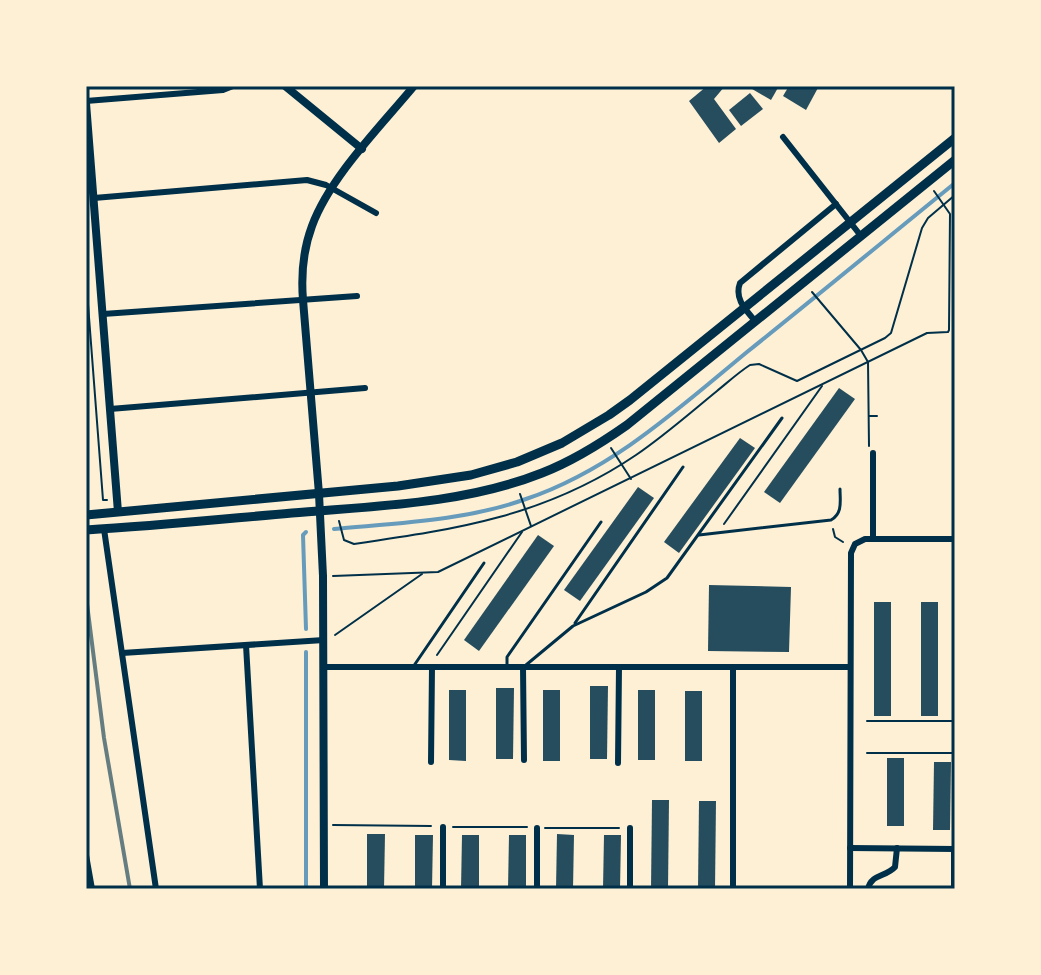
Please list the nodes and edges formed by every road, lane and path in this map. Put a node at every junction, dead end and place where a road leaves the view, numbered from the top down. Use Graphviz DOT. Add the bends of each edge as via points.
graph roads {
  1 [pos="233,86"];
  2 [pos="285,86"];
  3 [pos="414,86"];
  4 [pos="86,102"];
  5 [pos="783,137"];
  6 [pos="955,138"];
  7 [pos="362,149"];
  8 [pos="955,160"];
  9 [pos="909,175"];
  10 [pos="333,188"];
  11 [pos="920,189"];
  12 [pos="936,194"];
  13 [pos="955,195"];
  14 [pos="94,198"];
  15 [pos="836,204"];
  16 [pos="944,204"];
  17 [pos="376,213"];
  18 [pos="953,214"];
  19 [pos="851,223"];
  20 [pos="861,236"];
  21 [pos="86,278"];
  22 [pos="950,288"];
  23 [pos="955,289"];
  24 [pos="813,294"];
  25 [pos="357,296"];
  26 [pos="303,300"];
  27 [pos="745,308"];
  28 [pos="103,314"];
  29 [pos="756,322"];
  30 [pos="705,340"];
  31 [pos="861,350"];
  32 [pos="716,353"];
  33 [pos="868,362"];
  34 [pos="823,385"];
  35 [pos="365,388"];
  36 [pos="311,393"];
  37 [pos="110,409"];
  38 [pos="868,416"];
  39 [pos="877,416"];
  40 [pos="782,418"];
  41 [pos="613,451"];
  42 [pos="873,453"];
  43 [pos="622,465"];
  44 [pos="683,467"];
  45 [pos="487,472"];
  46 [pos="631,479"];
  47 [pos="491,489"];
  48 [pos="840,489"];
  49 [pos="319,494"];
  50 [pos="521,496"];
  51 [pos="103,500"];
  52 [pos="525,510"];
  53 [pos="321,511"];
  54 [pos="118,512"];
  55 [pos="86,515"];
  56 [pos="831,520"];
  57 [pos="601,522"];
  58 [pos="340,523"];
  59 [pos="532,527"];
  60 [pos="104,529"];
  61 [pos="86,530"];
  62 [pos="523,531"];
  63 [pos="718,533"];
  64 [pos="699,535"];
  65 [pos="873,539"];
  66 [pos="954,539"];
  67 [pos="854,546"];
  68 [pos="484,563"];
  69 [pos="423,573"];
  70 [pos="323,576"];
  71 [pos="573,626"];
  72 [pos="324,640"];
  73 [pos="246,645"];
  74 [pos="122,653"];
  75 [pos="437,655"];
  76 [pos="324,667"];
  77 [pos="413,667"];
  78 [pos="432,667"];
  79 [pos="507,667"];
  80 [pos="523,667"];
  81 [pos="619,667"];
  82 [pos="733,667"];
  83 [pos="850,667"];
  84 [pos="954,680"];
  85 [pos="867,721"];
  86 [pos="953,721"];
  87 [pos="867,753"];
  88 [pos="954,753"];
  89 [pos="524,760"];
  90 [pos="431,762"];
  91 [pos="618,763"];
  92 [pos="324,825"];
  93 [pos="443,827"];
  94 [pos="537,828"];
  95 [pos="630,828"];
  96 [pos="850,848"];
  97 [pos="897,848"];
  98 [pos="955,849"];
  99 [pos="86,855"];
  100 [pos="92,889"];
  101 [pos="156,889"];
  102 [pos="260,889"];
  103 [pos="324,889"];
  104 [pos="443,889"];
  105 [pos="537,889"];
  106 [pos="630,889"];
  107 [pos="733,889"];
  108 [pos="850,889"];
  109 [pos="868,889"];
  110 [pos="954,889"];
  1 -- 4 [label="street"];
  2 -- 7 [label="street"];
  3 -- 7 [label="street"];
  4 -- 14 [label="street"];
  5 -- 15 [label="street"];
  6 -- 9 [label="main road"];
  7 -- 10 [label="street"];
  8 -- 11 [label="main road"];
  9 -- 11 [label="main road"];
  9 -- 19 [label="main road"];
  10 -- 14 [label="street" via="307,180"];
  10 -- 17 [label="street"];
  10 -- 26 [label="street" via="308,240"];
  11 -- 20 [label="main road"];
  12 -- 16 [label="path"];
  13 -- 16 [label="path"];
  14 -- 28 [label="street"];
  15 -- 19 [label="street"];
  15 -- 27 [label="street" via="740,283 738,295"];
  16 -- 18 [label="path"];
  16 -- 31 [label="path" via="922,228 891,333"];
  18 -- 22 [label="path"];
  19 -- 20 [label="street"];
  19 -- 27 [label="main road"];
  20 -- 29 [label="main road"];
  21 -- 51 [label="path"];
  22 -- 23 [label="path"];
  22 -- 33 [label="path" via="948,332 927,333"];
  24 -- 31 [label="path"];
  25 -- 26 [label="street"];
  26 -- 28 [label="street"];
  26 -- 36 [label="street"];
  27 -- 29 [label="street"];
  27 -- 30 [label="main road"];
  28 -- 37 [label="street"];
  29 -- 32 [label="main road"];
  30 -- 32 [label="main road"];
  30 -- 45 [label="main road" via="586,430"];
  31 -- 33 [label="path"];
  31 -- 43 [label="path" via="797,381 750,365"];
  32 -- 47 [label="main road" via="588,451"];
  33 -- 34 [label="path"];
  33 -- 38 [label="path"];
  34 -- 46 [label="path"];
  34 -- 63 [label="path"];
  35 -- 36 [label="street"];
  36 -- 37 [label="street"];
  36 -- 49 [label="street"];
  37 -- 54 [label="street"];
  38 -- 39 [label="path"];
  38 -- 42 [label="path"];
  40 -- 64 [label="lane"];
  41 -- 43 [label="path"];
  42 -- 65 [label="street"];
  43 -- 46 [label="path"];
  43 -- 52 [label="path"];
  44 -- 71 [label="lane"];
  45 -- 47 [label="main road"];
  45 -- 49 [label="main road"];
  46 -- 59 [label="path"];
  47 -- 53 [label="main road"];
  48 -- 56 [label="lane" via="840,509"];
  49 -- 53 [label="street"];
  49 -- 54 [label="main road"];
  50 -- 52 [label="path"];
  52 -- 58 [label="path" via="462,527 354,544 346,542"];
  52 -- 59 [label="path"];
  53 -- 60 [label="main road"];
  53 -- 70 [label="street"];
  54 -- 55 [label="main road"];
  56 -- 63 [label="lane"];
  56 -- 67 [label="path" via="835,537"];
  57 -- 79 [label="lane" via="507,657"];
  59 -- 62 [label="path"];
  60 -- 61 [label="main road"];
  60 -- 74 [label="street"];
  62 -- 69 [label="path" via="438,572"];
  62 -- 75 [label="path"];
  63 -- 64 [label="lane"];
  64 -- 71 [label="lane" via="658,584"];
  65 -- 66 [label="street"];
  65 -- 67 [label="street"];
  66 -- 84 [label="path"];
  67 -- 83 [label="street"];
  68 -- 77 [label="lane"];
  69 -- 70 [label="path"];
  69 -- 72 [label="path"];
  70 -- 72 [label="street"];
  71 -- 80 [label="lane"];
  72 -- 73 [label="street"];
  72 -- 76 [label="street"];
  73 -- 74 [label="street"];
  73 -- 102 [label="street"];
  74 -- 101 [label="street"];
  76 -- 77 [label="street"];
  76 -- 92 [label="street"];
  77 -- 78 [label="street"];
  78 -- 79 [label="street"];
  78 -- 90 [label="street"];
  79 -- 80 [label="street"];
  80 -- 81 [label="street"];
  80 -- 89 [label="street"];
  81 -- 82 [label="street"];
  81 -- 91 [label="street"];
  82 -- 83 [label="street"];
  82 -- 107 [label="street"];
  83 -- 96 [label="street"];
  84 -- 86 [label="path"];
  85 -- 86 [label="path"];
  86 -- 88 [label="path"];
  87 -- 88 [label="path"];
  92 -- 93 [label="path"];
  92 -- 103 [label="street"];
  93 -- 94 [label="path"];
  93 -- 104 [label="street"];
  94 -- 95 [label="path"];
  94 -- 105 [label="street"];
  95 -- 106 [label="street"];
  96 -- 97 [label="street"];
  96 -- 108 [label="street"];
  97 -- 98 [label="street"];
  97 -- 109 [label="street" via="895,867 871,881"];
  98 -- 110 [label="street"];
  99 -- 100 [label="street"];
}
